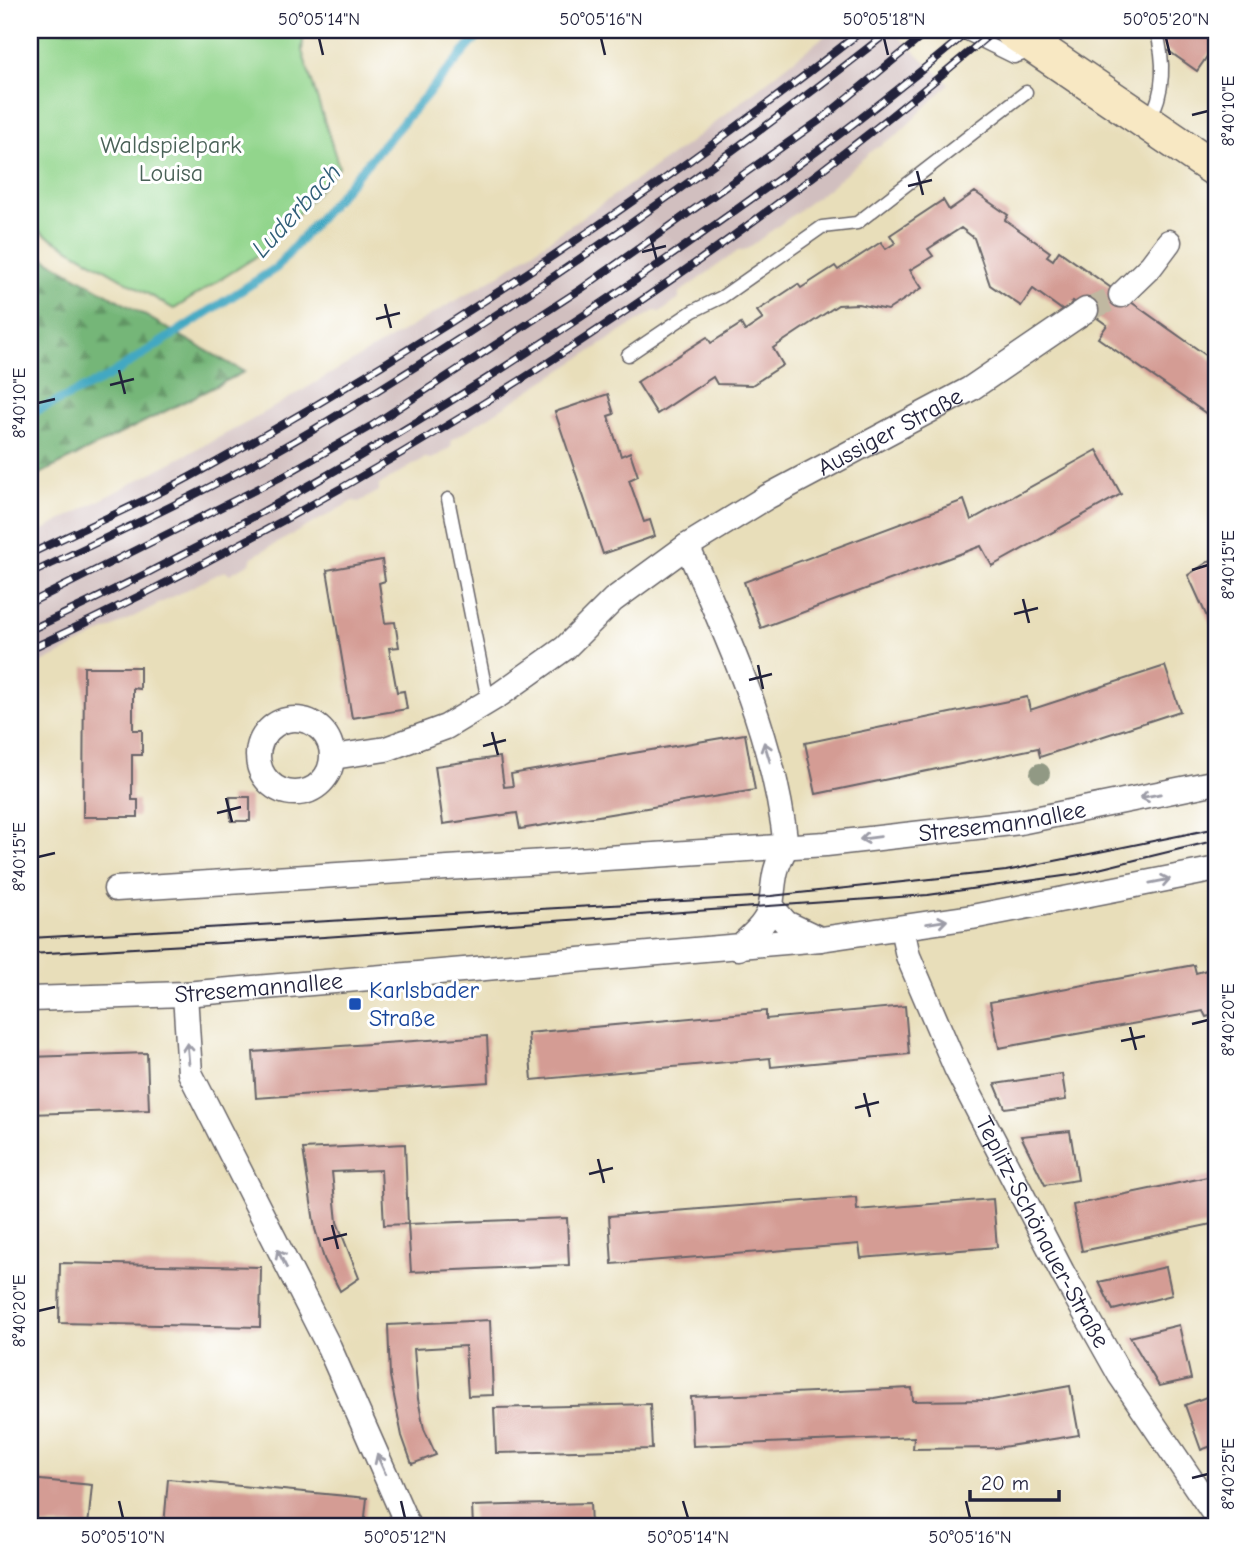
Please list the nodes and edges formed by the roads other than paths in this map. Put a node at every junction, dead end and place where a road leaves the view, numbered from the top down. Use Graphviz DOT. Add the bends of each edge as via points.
graph roads {
  1 [pos="960,30"];
  2 [pos="1011,30"];
  3 [pos="1156,30"];
  4 [pos="1051,39"];
  5 [pos="1026,92"];
  6 [pos="1143,129"];
  7 [pos="1217,170"];
  8 [pos="1169,242"];
  9 [pos="1121,295"];
  10 [pos="1086,310"];
  11 [pos="628,355"];
  12 [pos="448,499"];
  13 [pos="687,546"];
  14 [pos="488,701"];
  15 [pos="332,757"];
  16 [pos="1217,782"];
  17 [pos="786,847"];
  18 [pos="1217,869"];
  19 [pos="116,889"];
  20 [pos="771,906"];
  21 [pos="902,928"];
  22 [pos="821,939"];
  23 [pos="738,948"];
  24 [pos="185,994"];
  25 [pos="30,999"];
  26 [pos="1217,1518"];
  27 [pos="408,1526"];
  1 -- 4 [label="lane" via="1014,57"];
  2 -- 4 [label="main road"];
  3 -- 6 [label="lane" via="1162,85 1159,103"];
  4 -- 6 [label="main road"];
  5 -- 11 [label="lane" via="857,223 822,227"];
  6 -- 7 [label="main road"];
  8 -- 9 [label="street"];
  10 -- 13 [label="street, Aussiger Straße" via="970,389 766,497"];
  12 -- 14 [label="lane"];
  13 -- 14 [label="street, Aussiger Straße" via="613,600 565,648"];
  17 -- 13 [label="street, one-way" via="783,818 739,661"];
  14 -- 15 [label="street, Aussiger Straße" via="446,727 386,749"];
  16 -- 17 [label="street, Stresemannallee, one-way" via="1020,822"];
  17 -- 19 [label="street, Stresemannallee"];
  17 -- 20 [label="street" via="774,870"];
  21 -- 18 [label="street, Stresemannallee, one-way"];
  20 -- 22 [label="street" via="786,923"];
  20 -- 23 [label="street" via="760,928"];
  21 -- 22 [label="street, Stresemannallee"];
  21 -- 26 [label="street, Teplitz-Schönauer-Straße" via="908,956 956,1068 1062,1272 1120,1375"];
  22 -- 23 [label="street, Stresemannallee"];
  23 -- 24 [label="street, Stresemannallee"];
  24 -- 25 [label="street, Stresemannallee"];
  27 -- 24 [label="street, one-way" via="329,1348 190,1073"];
}
